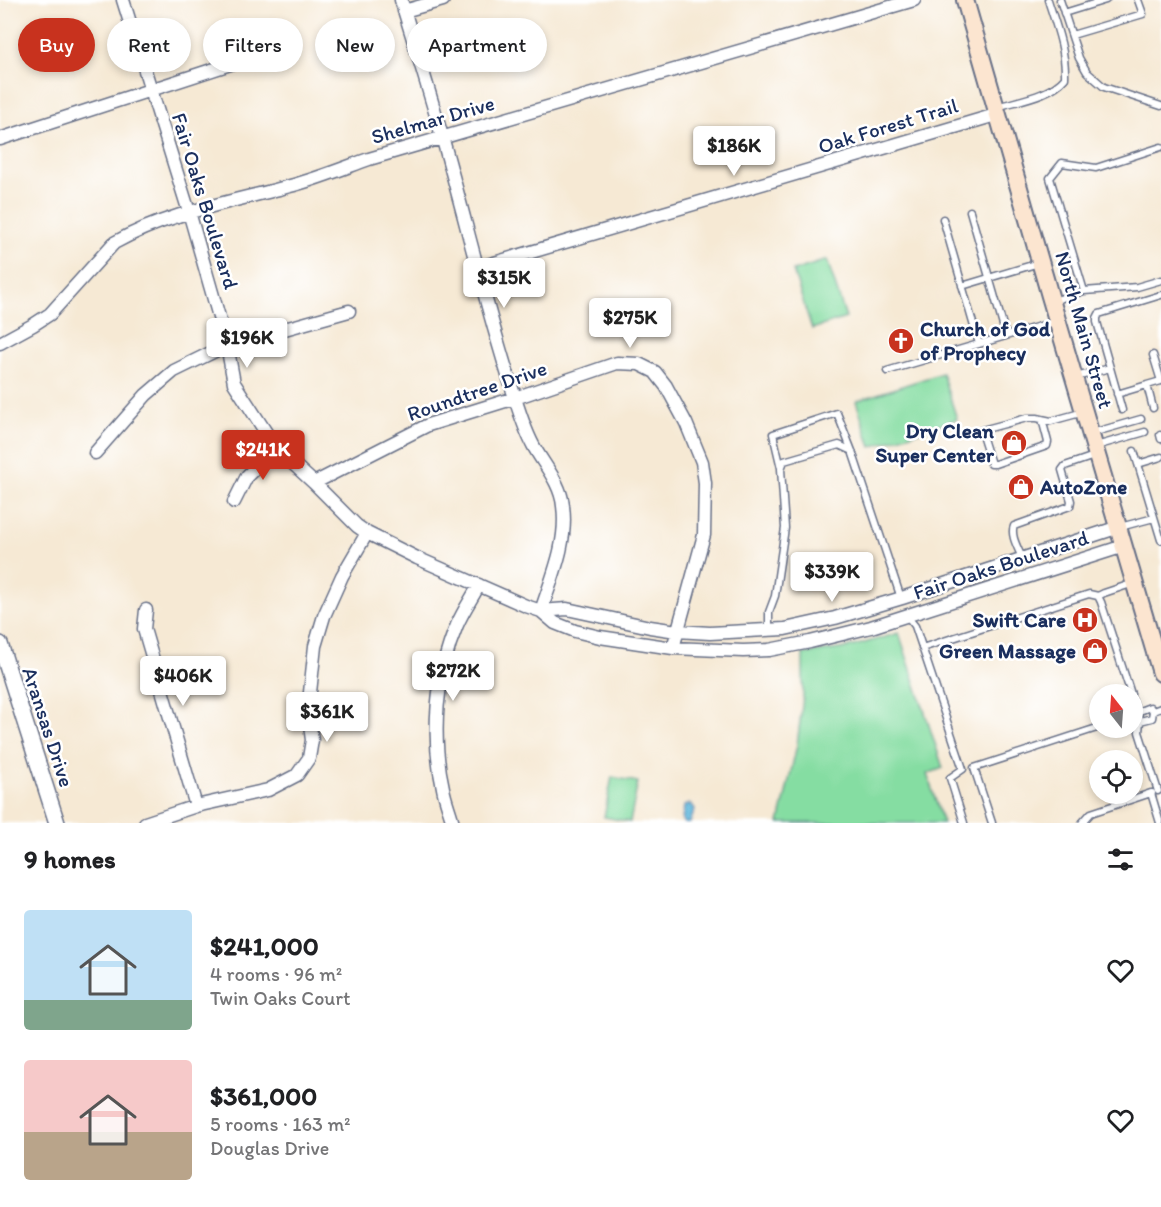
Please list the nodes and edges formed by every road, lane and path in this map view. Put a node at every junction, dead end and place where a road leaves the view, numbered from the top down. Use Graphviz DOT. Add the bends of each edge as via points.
graph roads {
  1 [pos="123,0"];
  2 [pos="443,0"];
  3 [pos="914,0"];
  4 [pos="965,0"];
  5 [pos="1048,0"];
  6 [pos="1060,0"];
  7 [pos="1106,0"];
  8 [pos="1138,0"];
  9 [pos="403,6"];
  10 [pos="1064,13"];
  11 [pos="1072,35"];
  12 [pos="205,72"];
  13 [pos="150,90"];
  14 [pos="1161,106"];
  15 [pos="998,110"];
  16 [pos="442,138"];
  17 [pos="0,139"];
  18 [pos="1161,147"];
  19 [pos="970,211"];
  20 [pos="189,212"];
  21 [pos="943,219"];
  22 [pos="1040,262"];
  23 [pos="477,268"];
  24 [pos="990,278"];
  25 [pos="1161,280"];
  26 [pos="962,286"];
  27 [pos="1084,291"];
  28 [pos="1161,295"];
  29 [pos="1052,301"];
  30 [pos="349,311"];
  31 [pos="1057,321"];
  32 [pos="1006,336"];
  33 [pos="0,343"];
  34 [pos="979,344"];
  35 [pos="227,345"];
  36 [pos="1153,355"];
  37 [pos="1110,368"];
  38 [pos="887,371"];
  39 [pos="1074,378"];
  40 [pos="1147,385"];
  41 [pos="1118,394"];
  42 [pos="515,398"];
  43 [pos="1154,408"];
  44 [pos="1122,410"];
  45 [pos="1085,412"];
  46 [pos="1042,419"];
  47 [pos="1141,419"];
  48 [pos="1145,432"];
  49 [pos="1094,445"];
  50 [pos="276,448"];
  51 [pos="852,451"];
  52 [pos="1134,451"];
  53 [pos="95,453"];
  54 [pos="1161,457"];
  55 [pos="1138,464"];
  56 [pos="781,469"];
  57 [pos="314,483"];
  58 [pos="234,502"];
  59 [pos="1154,518"];
  60 [pos="1119,527"];
  61 [pos="367,533"];
  62 [pos="1161,540"];
  63 [pos="1124,546"];
  64 [pos="1022,558"];
  65 [pos="1028,577"];
  66 [pos="1135,583"];
  67 [pos="479,585"];
  68 [pos="1098,596"];
  69 [pos="902,598"];
  70 [pos="146,610"];
  71 [pos="541,612"];
  72 [pos="907,616"];
  73 [pos="785,629"];
  74 [pos="769,630"];
  75 [pos="677,632"];
  76 [pos="0,644"];
  77 [pos="787,647"];
  78 [pos="673,648"];
  79 [pos="922,648"];
  80 [pos="1161,673"];
  81 [pos="1128,684"];
  82 [pos="1161,708"];
  83 [pos="1143,710"];
  84 [pos="1153,711"];
  85 [pos="1143,720"];
  86 [pos="1089,731"];
  87 [pos="1141,738"];
  88 [pos="974,768"];
  89 [pos="963,769"];
  90 [pos="1156,792"];
  91 [pos="196,806"];
  92 [pos="57,823"];
  93 [pos="145,823"];
  94 [pos="453,823"];
  95 [pos="964,823"];
  96 [pos="992,823"];
  97 [pos="1082,823"];
  98 [pos="1160,823"];
  1 -- 13 [label="street, Fair Oaks Boulevard"];
  2 -- 9 [label="street"];
  3 -- 16 [label="street, Shelmar Drive"];
  4 -- 15 [label="main road, North Main Street"];
  5 -- 15 [label="lane" via="1061,42 1065,78 1050,90"];
  6 -- 10 [label="lane"];
  7 -- 10 [label="lane"];
  8 -- 11 [label="lane" via="1143,14"];
  9 -- 16 [label="street"];
  10 -- 11 [label="lane"];
  11 -- 14 [label="lane" via="1078,58 1098,83"];
  12 -- 13 [label="street"];
  13 -- 17 [label="street"];
  13 -- 20 [label="street, Fair Oaks Boulevard"];
  15 -- 22 [label="main road, North Main Street"];
  15 -- 23 [label="street, Oak Forest Trail"];
  16 -- 20 [label="street, Shelmar Drive" via="296,184"];
  16 -- 23 [label="street"];
  18 -- 27 [label="lane" via="1096,168 1062,163 1050,178"];
  19 -- 24 [label="lane"];
  20 -- 33 [label="street, Shelmar Drive" via="114,243 50,314"];
  20 -- 35 [label="street, Fair Oaks Boulevard"];
  21 -- 26 [label="lane"];
  22 -- 24 [label="lane"];
  22 -- 29 [label="main road, North Main Street"];
  23 -- 42 [label="street"];
  24 -- 26 [label="lane"];
  24 -- 32 [label="lane"];
  25 -- 27 [label="lane" via="1137,287"];
  26 -- 34 [label="lane"];
  27 -- 29 [label="lane"];
  28 -- 37 [label="lane" via="1097,318"];
  29 -- 31 [label="main road, North Main Street"];
  30 -- 35 [label="street"];
  31 -- 32 [label="lane"];
  31 -- 39 [label="main road, North Main Street"];
  32 -- 34 [label="lane"];
  34 -- 38 [label="lane"];
  35 -- 50 [label="street, Fair Oaks Boulevard" via="234,383"];
  35 -- 53 [label="street" via="174,371 146,395"];
  36 -- 40 [label="lane" via="1161,381"];
  37 -- 39 [label="lane"];
  37 -- 41 [label="lane"];
  39 -- 45 [label="main road, North Main Street"];
  40 -- 41 [label="lane"];
  40 -- 43 [label="lane"];
  41 -- 44 [label="lane"];
  42 -- 57 [label="street, Roundtree Drive" via="428,425"];
  42 -- 71 [label="street" via="563,505 562,548"];
  42 -- 75 [label="street, Roundtree Drive" via="617,363 639,364 655,372 666,386 702,462 705,483 704,535"];
  45 -- 46 [label="lane" via="1052,421"];
  45 -- 49 [label="main road, North Main Street"];
  46 -- 46 [label="lane" via="1027,418 982,430 991,464 1047,446"];
  47 -- 49 [label="lane"];
  48 -- 49 [label="lane"];
  49 -- 60 [label="main road, North Main Street"];
  49 -- 64 [label="lane" via="1062,470 1070,506 1014,526 1012,533"];
  50 -- 57 [label="street, Fair Oaks Boulevard"];
  50 -- 58 [label="street" via="248,476"];
  51 -- 56 [label="lane" via="839,445 784,461"];
  51 -- 56 [label="lane" via="837,413 772,434"];
  51 -- 69 [label="lane"];
  52 -- 55 [label="lane"];
  54 -- 55 [label="lane"];
  55 -- 59 [label="lane"];
  56 -- 74 [label="lane" via="786,528"];
  57 -- 61 [label="street, Fair Oaks Boulevard"];
  59 -- 60 [label="lane"];
  59 -- 62 [label="lane"];
  60 -- 63 [label="main road, North Main Street"];
  60 -- 64 [label="street, Fair Oaks Boulevard"];
  61 -- 67 [label="street, Fair Oaks Boulevard"];
  61 -- 91 [label="street" via="342,576 315,646 308,711 312,740 309,758 297,775 268,790"];
  63 -- 65 [label="street, Fair Oaks Boulevard"];
  63 -- 66 [label="main road, North Main Street"];
  64 -- 65 [label="street"];
  64 -- 69 [label="street, Fair Oaks Boulevard"];
  65 -- 72 [label="street, Fair Oaks Boulevard"];
  66 -- 68 [label="lane"];
  66 -- 80 [label="main road, North Main Street"];
  67 -- 71 [label="street, Fair Oaks Boulevard"];
  67 -- 94 [label="street" via="457,625 437,707 436,749"];
  68 -- 79 [label="lane" via="1089,594"];
  68 -- 81 [label="lane"];
  69 -- 72 [label="street"];
  69 -- 73 [label="street, Fair Oaks Boulevard"];
  70 -- 91 [label="street" via="144,629"];
  71 -- 75 [label="street, Fair Oaks Boulevard" via="567,609"];
  71 -- 78 [label="street, Fair Oaks Boulevard" via="575,631"];
  72 -- 77 [label="street, Fair Oaks Boulevard"];
  72 -- 79 [label="lane"];
  73 -- 74 [label="street, Fair Oaks Boulevard"];
  73 -- 77 [label="street"];
  74 -- 75 [label="street, Fair Oaks Boulevard"];
  75 -- 78 [label="street, Roundtree Drive"];
  76 -- 92 [label="street, Aransas Drive"];
  77 -- 78 [label="street, Fair Oaks Boulevard" via="743,651"];
  79 -- 89 [label="lane"];
  82 -- 84 [label="lane"];
  83 -- 84 [label="lane" via="1150,707"];
  84 -- 85 [label="lane" via="1152,718"];
  86 -- 88 [label="lane"];
  87 -- 90 [label="lane"];
  88 -- 89 [label="lane"];
  88 -- 96 [label="lane"];
  89 -- 95 [label="lane" via="950,778"];
  90 -- 97 [label="lane" via="1091,813"];
  90 -- 98 [label="lane"];
  91 -- 93 [label="street"];
}
